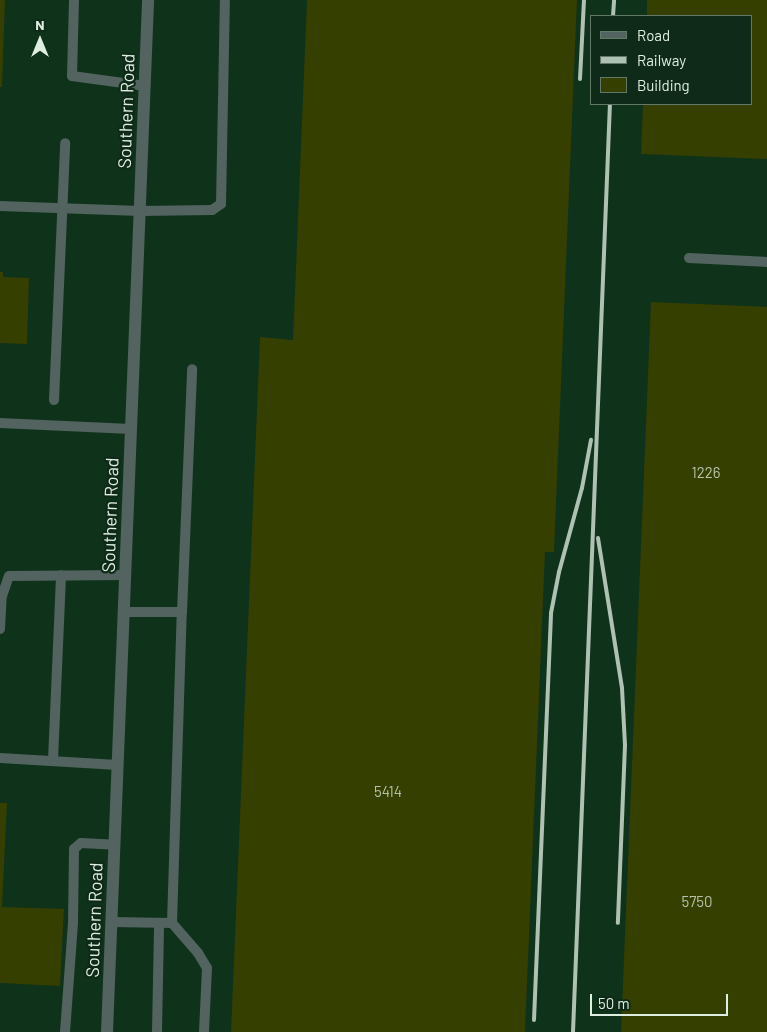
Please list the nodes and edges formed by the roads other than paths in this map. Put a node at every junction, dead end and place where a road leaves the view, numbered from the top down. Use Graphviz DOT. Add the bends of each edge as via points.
graph roads {
  1 [pos="74,0"];
  2 [pos="148,0"];
  3 [pos="225,0"];
  4 [pos="144,86"];
  5 [pos="64,143"];
  6 [pos="0,206"];
  7 [pos="62,208"];
  8 [pos="140,211"];
  9 [pos="689,258"];
  10 [pos="767,262"];
  11 [pos="192,370"];
  12 [pos="54,400"];
  13 [pos="0,423"];
  14 [pos="131,429"];
  15 [pos="61,575"];
  16 [pos="125,575"];
  17 [pos="124,612"];
  18 [pos="182,612"];
  19 [pos="0,629"];
  20 [pos="0,758"];
  21 [pos="53,760"];
  22 [pos="118,765"];
  23 [pos="114,845"];
  24 [pos="112,922"];
  25 [pos="159,923"];
  26 [pos="172,923"];
  27 [pos="65,1032"];
  28 [pos="107,1032"];
  29 [pos="157,1032"];
  30 [pos="204,1032"];
  1 -- 4 [label="lane" via="72,76"];
  2 -- 4 [label="street, Southern Road"];
  3 -- 8 [label="lane" via="221,204 212,210"];
  4 -- 8 [label="street, Southern Road"];
  5 -- 7 [label="lane"];
  6 -- 7 [label="lane"];
  7 -- 8 [label="lane"];
  7 -- 12 [label="lane"];
  8 -- 14 [label="street, Southern Road"];
  9 -- 10 [label="lane"];
  11 -- 18 [label="lane"];
  13 -- 14 [label="lane"];
  14 -- 16 [label="street, Southern Road"];
  15 -- 16 [label="lane"];
  15 -- 19 [label="lane" via="9,576 2,596"];
  15 -- 21 [label="lane"];
  16 -- 17 [label="street, Southern Road"];
  17 -- 18 [label="lane"];
  17 -- 22 [label="street, Southern Road"];
  18 -- 26 [label="lane"];
  20 -- 21 [label="lane"];
  21 -- 22 [label="lane"];
  22 -- 23 [label="street, Southern Road"];
  23 -- 24 [label="street, Southern Road"];
  23 -- 27 [label="lane" via="81,843 74,849 73,924"];
  24 -- 25 [label="lane"];
  24 -- 28 [label="street, Southern Road"];
  25 -- 26 [label="lane"];
  25 -- 29 [label="lane"];
  26 -- 30 [label="lane" via="207,968"];
}
